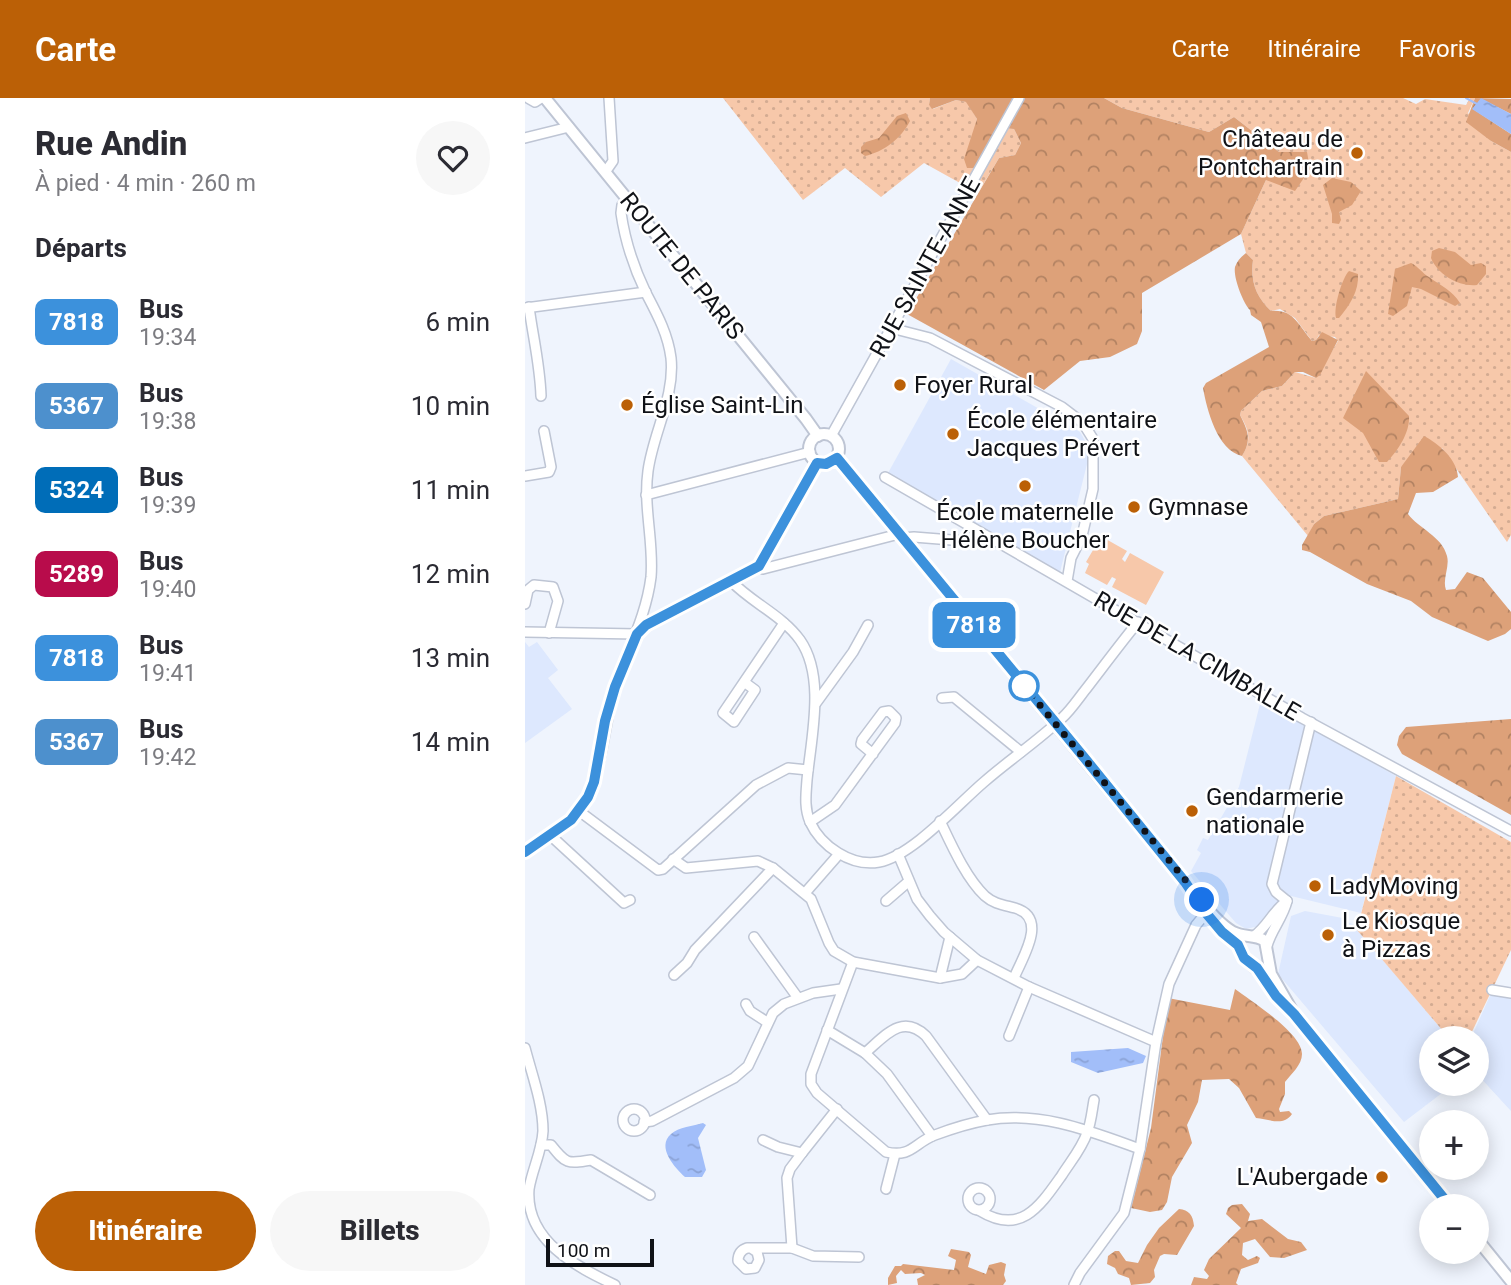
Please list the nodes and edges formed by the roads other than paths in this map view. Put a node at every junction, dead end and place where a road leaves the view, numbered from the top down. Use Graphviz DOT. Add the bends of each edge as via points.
graph roads {
  1 [pos="528,98"];
  2 [pos="543,98"];
  3 [pos="609,98"];
  4 [pos="1019,98"];
  5 [pos="569,127"];
  6 [pos="525,138"];
  7 [pos="606,171"];
  8 [pos="628,200"];
  9 [pos="646,292"];
  10 [pos="527,307"];
  11 [pos="891,328"];
  12 [pos="541,396"];
  13 [pos="544,431"];
  14 [pos="818,436"];
  15 [pos="831,436"];
  16 [pos="810,452"];
  17 [pos="837,458"];
  18 [pos="817,463"];
  19 [pos="525,476"];
  20 [pos="885,477"];
  21 [pos="646,495"];
  22 [pos="901,536"];
  23 [pos="991,539"];
  24 [pos="759,566"];
  25 [pos="731,581"];
  26 [pos="1067,581"];
  27 [pos="525,604"];
  28 [pos="1138,622"];
  29 [pos="784,623"];
  30 [pos="867,625"];
  31 [pos="525,632"];
  32 [pos="549,633"];
  33 [pos="637,634"];
  34 [pos="744,682"];
  35 [pos="942,698"];
  36 [pos="816,703"];
  37 [pos="1056,723"];
  38 [pos="1311,723"];
  39 [pos="1021,752"];
  40 [pos="873,754"];
  41 [pos="808,770"];
  42 [pos="579,811"];
  43 [pos="940,821"];
  44 [pos="810,822"];
  45 [pos="1511,831"];
  46 [pos="550,835"];
  47 [pos="525,852"];
  48 [pos="839,854"];
  49 [pos="898,854"];
  50 [pos="673,859"];
  51 [pos="773,868"];
  52 [pos="908,882"];
  53 [pos="1185,882"];
  54 [pos="805,893"];
  55 [pos="631,900"];
  56 [pos="886,901"];
  57 [pos="1287,901"];
  58 [pos="1206,913"];
  59 [pos="754,937"];
  60 [pos="950,937"];
  61 [pos="1252,937"];
  62 [pos="1267,950"];
  63 [pos="1244,957"];
  64 [pos="977,960"];
  65 [pos="853,962"];
  66 [pos="674,975"];
  67 [pos="940,978"];
  68 [pos="1014,978"];
  69 [pos="1029,987"];
  70 [pos="841,989"];
  71 [pos="1492,990"];
  72 [pos="1511,993"];
  73 [pos="798,998"];
  74 [pos="746,1004"];
  75 [pos="1294,1014"];
  76 [pos="767,1022"];
  77 [pos="827,1030"];
  78 [pos="1009,1036"];
  79 [pos="1156,1042"];
  80 [pos="525,1048"];
  81 [pos="865,1053"];
  82 [pos="530,1087"];
  83 [pos="1094,1100"];
  84 [pos="837,1109"];
  85 [pos="987,1120"];
  86 [pos="644,1122"];
  87 [pos="1089,1130"];
  88 [pos="932,1136"];
  89 [pos="763,1140"];
  90 [pos="541,1145"];
  91 [pos="1140,1149"];
  92 [pos="802,1153"];
  93 [pos="895,1154"];
  94 [pos="527,1184"];
  95 [pos="886,1189"];
  96 [pos="1440,1194"];
  97 [pos="650,1195"];
  98 [pos="980,1211"];
  99 [pos="751,1248"];
  100 [pos="792,1248"];
  101 [pos="1489,1254"];
  102 [pos="859,1257"];
  103 [pos="1511,1281"];
  104 [pos="615,1285"];
  105 [pos="1075,1285"];
  1 -- 2 [label="street" via="535,102"];
  2 -- 5 [label="main road, ROUTE DE PARIS"];
  3 -- 7 [label="street" via="613,161"];
  4 -- 11 [label="street, RUE SAINTE-ANNE"];
  5 -- 6 [label="street"];
  5 -- 7 [label="main road, ROUTE DE PARIS"];
  7 -- 8 [label="main road, ROUTE DE PARIS"];
  8 -- 9 [label="street" via="621,205 621,216"];
  8 -- 14 [label="main road, ROUTE DE PARIS"];
  9 -- 10 [label="street"];
  9 -- 21 [label="street" via="664,328 672,381 648,469"];
  10 -- 12 [label="street" via="540,366"];
  11 -- 15 [label="street, RUE SAINTE-ANNE"];
  11 -- 26 [label="street" via="930,338 1062,407 1083,423 1093,439 1093,489"];
  13 -- 19 [label="street" via="549,472"];
  14 -- 15 [label="main road"];
  14 -- 16 [label="main road" via="811,442"];
  15 -- 17 [label="main road" via="839,445"];
  16 -- 18 [label="main road"];
  16 -- 21 [label="street"];
  17 -- 18 [label="main road"];
  17 -- 22 [label="main road"];
  18 -- 24 [label="street"];
  20 -- 23 [label="street, RUE DE LA CIMBALLE"];
  21 -- 33 [label="street" via="651,576"];
  22 -- 23 [label="street" via="989,543"];
  22 -- 24 [label="street" via="763,569"];
  22 -- 37 [label="main road"];
  23 -- 26 [label="street, RUE DE LA CIMBALLE"];
  24 -- 25 [label="street"];
  25 -- 29 [label="street"];
  25 -- 33 [label="street"];
  26 -- 28 [label="street, RUE DE LA CIMBALLE"];
  27 -- 32 [label="street" via="534,585 553,587 558,601"];
  28 -- 37 [label="street"];
  28 -- 38 [label="street, RUE DE LA CIMBALLE"];
  29 -- 34 [label="street"];
  29 -- 36 [label="street" via="800,640 809,660"];
  30 -- 36 [label="street"];
  31 -- 32 [label="street"];
  32 -- 33 [label="street"];
  33 -- 42 [label="street" via="605,721 594,782"];
  35 -- 39 [label="street" via="954,697"];
  36 -- 41 [label="street"];
  37 -- 39 [label="street"];
  37 -- 53 [label="main road"];
  38 -- 45 [label="street, RUE DE LA CIMBALLE"];
  38 -- 57 [label="street" via="1272,884"];
  39 -- 43 [label="street"];
  40 -- 40 [label="street" via="895,723 888,711 862,740"];
  40 -- 44 [label="street" via="835,805"];
  41 -- 44 [label="street" via="805,806"];
  41 -- 50 [label="street" via="788,768 756,785"];
  42 -- 46 [label="street"];
  42 -- 50 [label="street" via="653,868 663,869"];
  43 -- 49 [label="street"];
  43 -- 68 [label="street" via="984,895 1029,917 1033,933"];
  44 -- 48 [label="street"];
  46 -- 47 [label="street"];
  46 -- 55 [label="street" via="625,903"];
  48 -- 49 [label="street" via="880,862"];
  48 -- 54 [label="street"];
  49 -- 52 [label="street"];
  50 -- 51 [label="street" via="686,868 758,860"];
  51 -- 54 [label="street"];
  51 -- 66 [label="street"];
  52 -- 56 [label="street"];
  52 -- 60 [label="street"];
  53 -- 58 [label="main road"];
  53 -- 61 [label="main road" via="1226,927"];
  54 -- 65 [label="street" via="834,951"];
  57 -- 61 [label="street"];
  57 -- 62 [label="street"];
  58 -- 63 [label="main road"];
  58 -- 79 [label="street" via="1169,984"];
  59 -- 73 [label="street"];
  60 -- 64 [label="street"];
  60 -- 67 [label="street"];
  61 -- 62 [label="main road" via="1263,940"];
  61 -- 63 [label="main road" via="1242,944"];
  62 -- 63 [label="main road" via="1257,962"];
  62 -- 75 [label="main road" via="1273,978"];
  63 -- 75 [label="main road"];
  64 -- 67 [label="street" via="962,974"];
  64 -- 68 [label="street"];
  65 -- 67 [label="street"];
  65 -- 70 [label="street"];
  68 -- 69 [label="street"];
  69 -- 78 [label="street"];
  69 -- 79 [label="street"];
  70 -- 73 [label="street"];
  70 -- 77 [label="street"];
  71 -- 72 [label="street"];
  73 -- 76 [label="street"];
  74 -- 76 [label="street"];
  75 -- 96 [label="main road"];
  76 -- 86 [label="street" via="748,1066 734,1078"];
  77 -- 81 [label="street"];
  77 -- 84 [label="street" via="811,1084"];
  79 -- 91 [label="street"];
  80 -- 82 [label="street"];
  81 -- 85 [label="street" via="895,1028 916,1027"];
  81 -- 88 [label="street" via="887,1074"];
  82 -- 90 [label="street" via="542,1112"];
  83 -- 87 [label="street"];
  84 -- 92 [label="street"];
  84 -- 93 [label="street" via="886,1152"];
  85 -- 87 [label="street" via="1054,1121"];
  85 -- 88 [label="street"];
  87 -- 91 [label="street"];
  87 -- 98 [label="street" via="1041,1205 1009,1221 995,1220"];
  88 -- 93 [label="street" via="909,1152"];
  89 -- 92 [label="street"];
  90 -- 94 [label="street"];
  90 -- 97 [label="street" via="551,1145 563,1160 572,1163 591,1160"];
  91 -- 105 [label="street" via="1123,1213"];
  92 -- 100 [label="street" via="787,1178"];
  93 -- 95 [label="street"];
  94 -- 104 [label="street" via="529,1207 555,1252"];
  99 -- 100 [label="street"];
  100 -- 102 [label="street" via="813,1256"];
  101 -- 103 [label="main road"];
}
